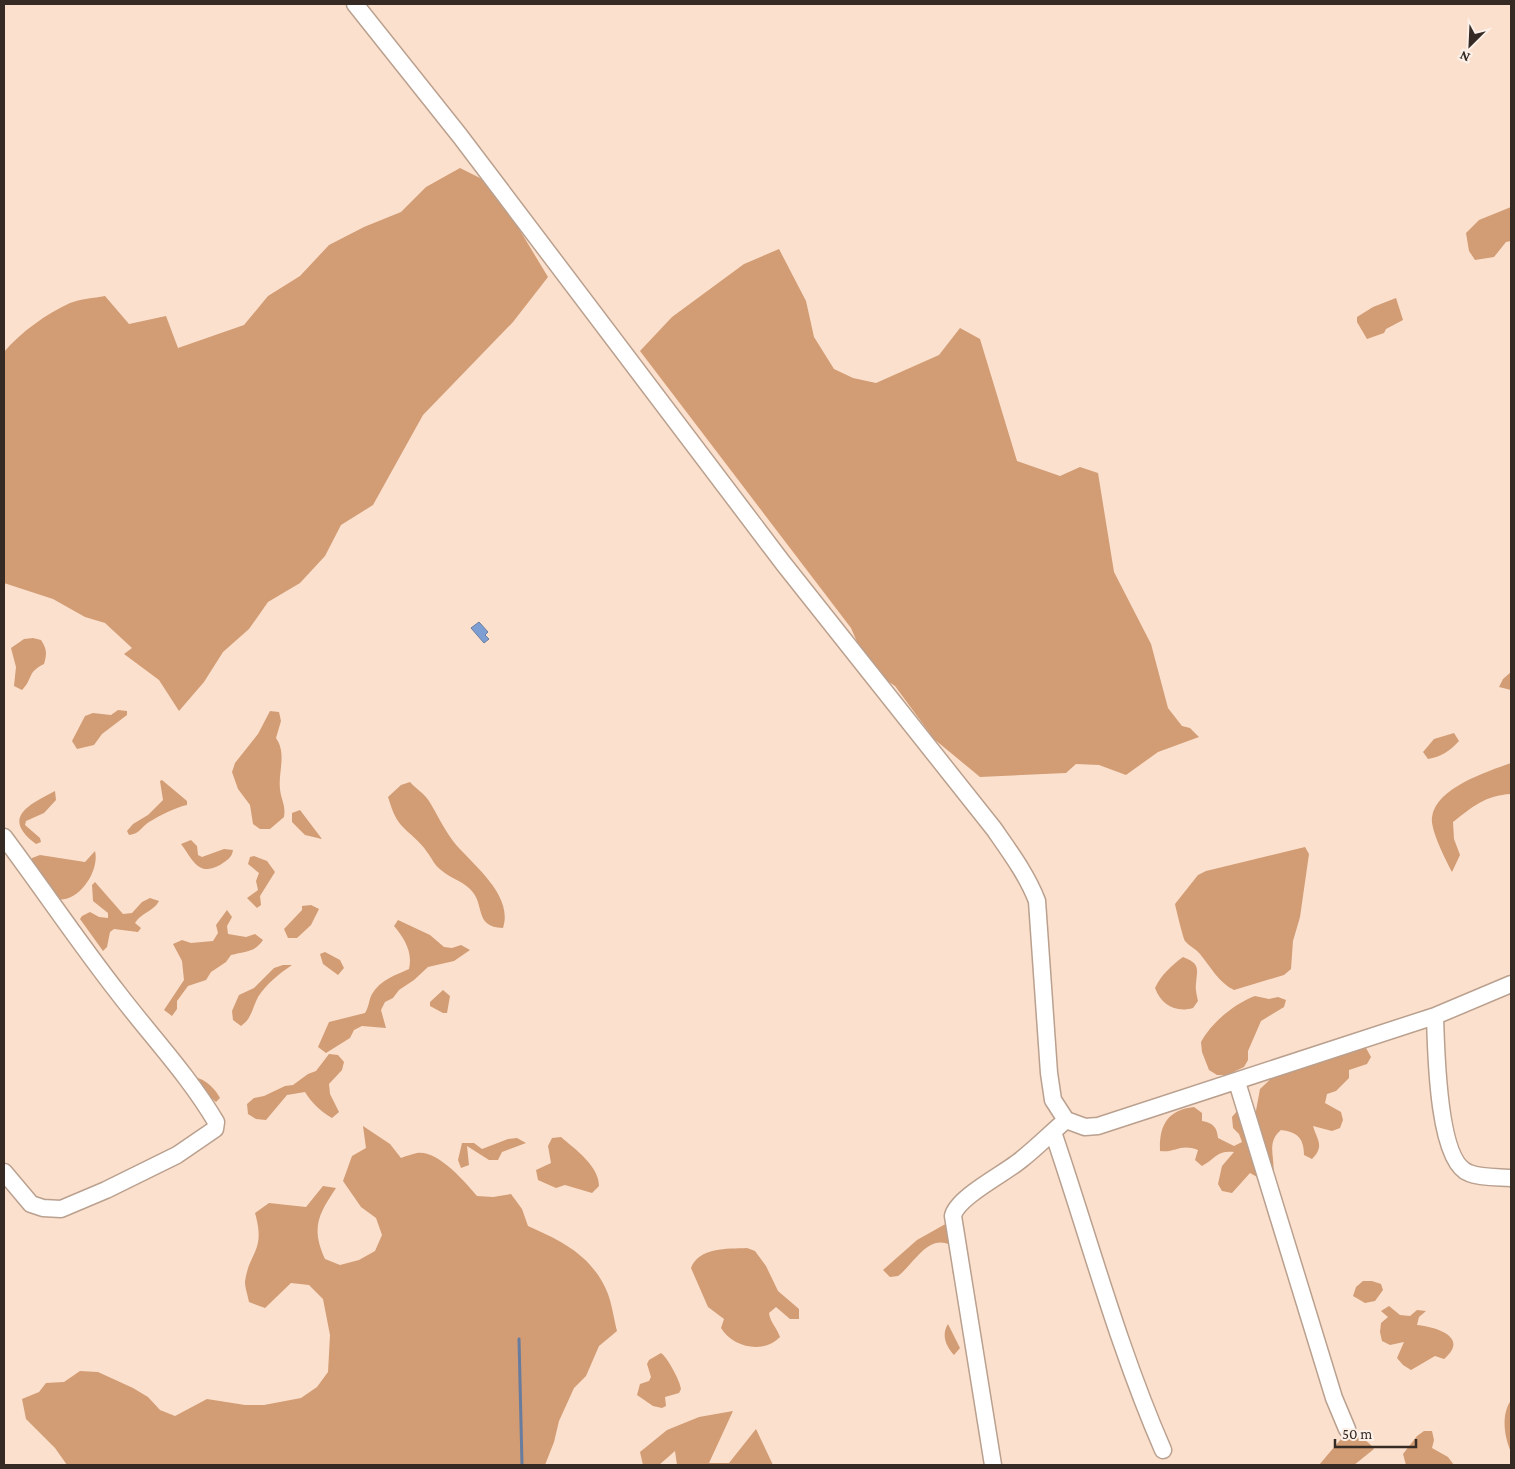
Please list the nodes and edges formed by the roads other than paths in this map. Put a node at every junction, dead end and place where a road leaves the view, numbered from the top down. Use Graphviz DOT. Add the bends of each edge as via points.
graph roads {
  1 [pos="355,4"];
  2 [pos="4,837"];
  3 [pos="1511,984"];
  4 [pos="1435,1016"];
  5 [pos="1237,1082"];
  6 [pos="1066,1120"];
  7 [pos="1053,1132"];
  8 [pos="4,1172"];
  9 [pos="1511,1178"];
  10 [pos="1347,1429"];
  11 [pos="1163,1450"];
  12 [pos="993,1465"];
  1 -- 6 [label="street" via="460,136 783,563 994,829 1018,864 1037,902 1052,1100"];
  2 -- 8 [label="street" via="55,910 216,1122 215,1129 177,1155 61,1209 31,1204"];
  3 -- 4 [label="street"];
  4 -- 5 [label="street" via="1303,1057"];
  4 -- 9 [label="street" via="1443,1118 1454,1160 1469,1174"];
  5 -- 6 [label="street" via="1197,1092 1098,1126 1085,1127"];
  5 -- 10 [label="street" via="1334,1398"];
  6 -- 7 [label="street"];
  7 -- 11 [label="street" via="1144,1407"];
  7 -- 12 [label="street" via="954,1209"];
}
